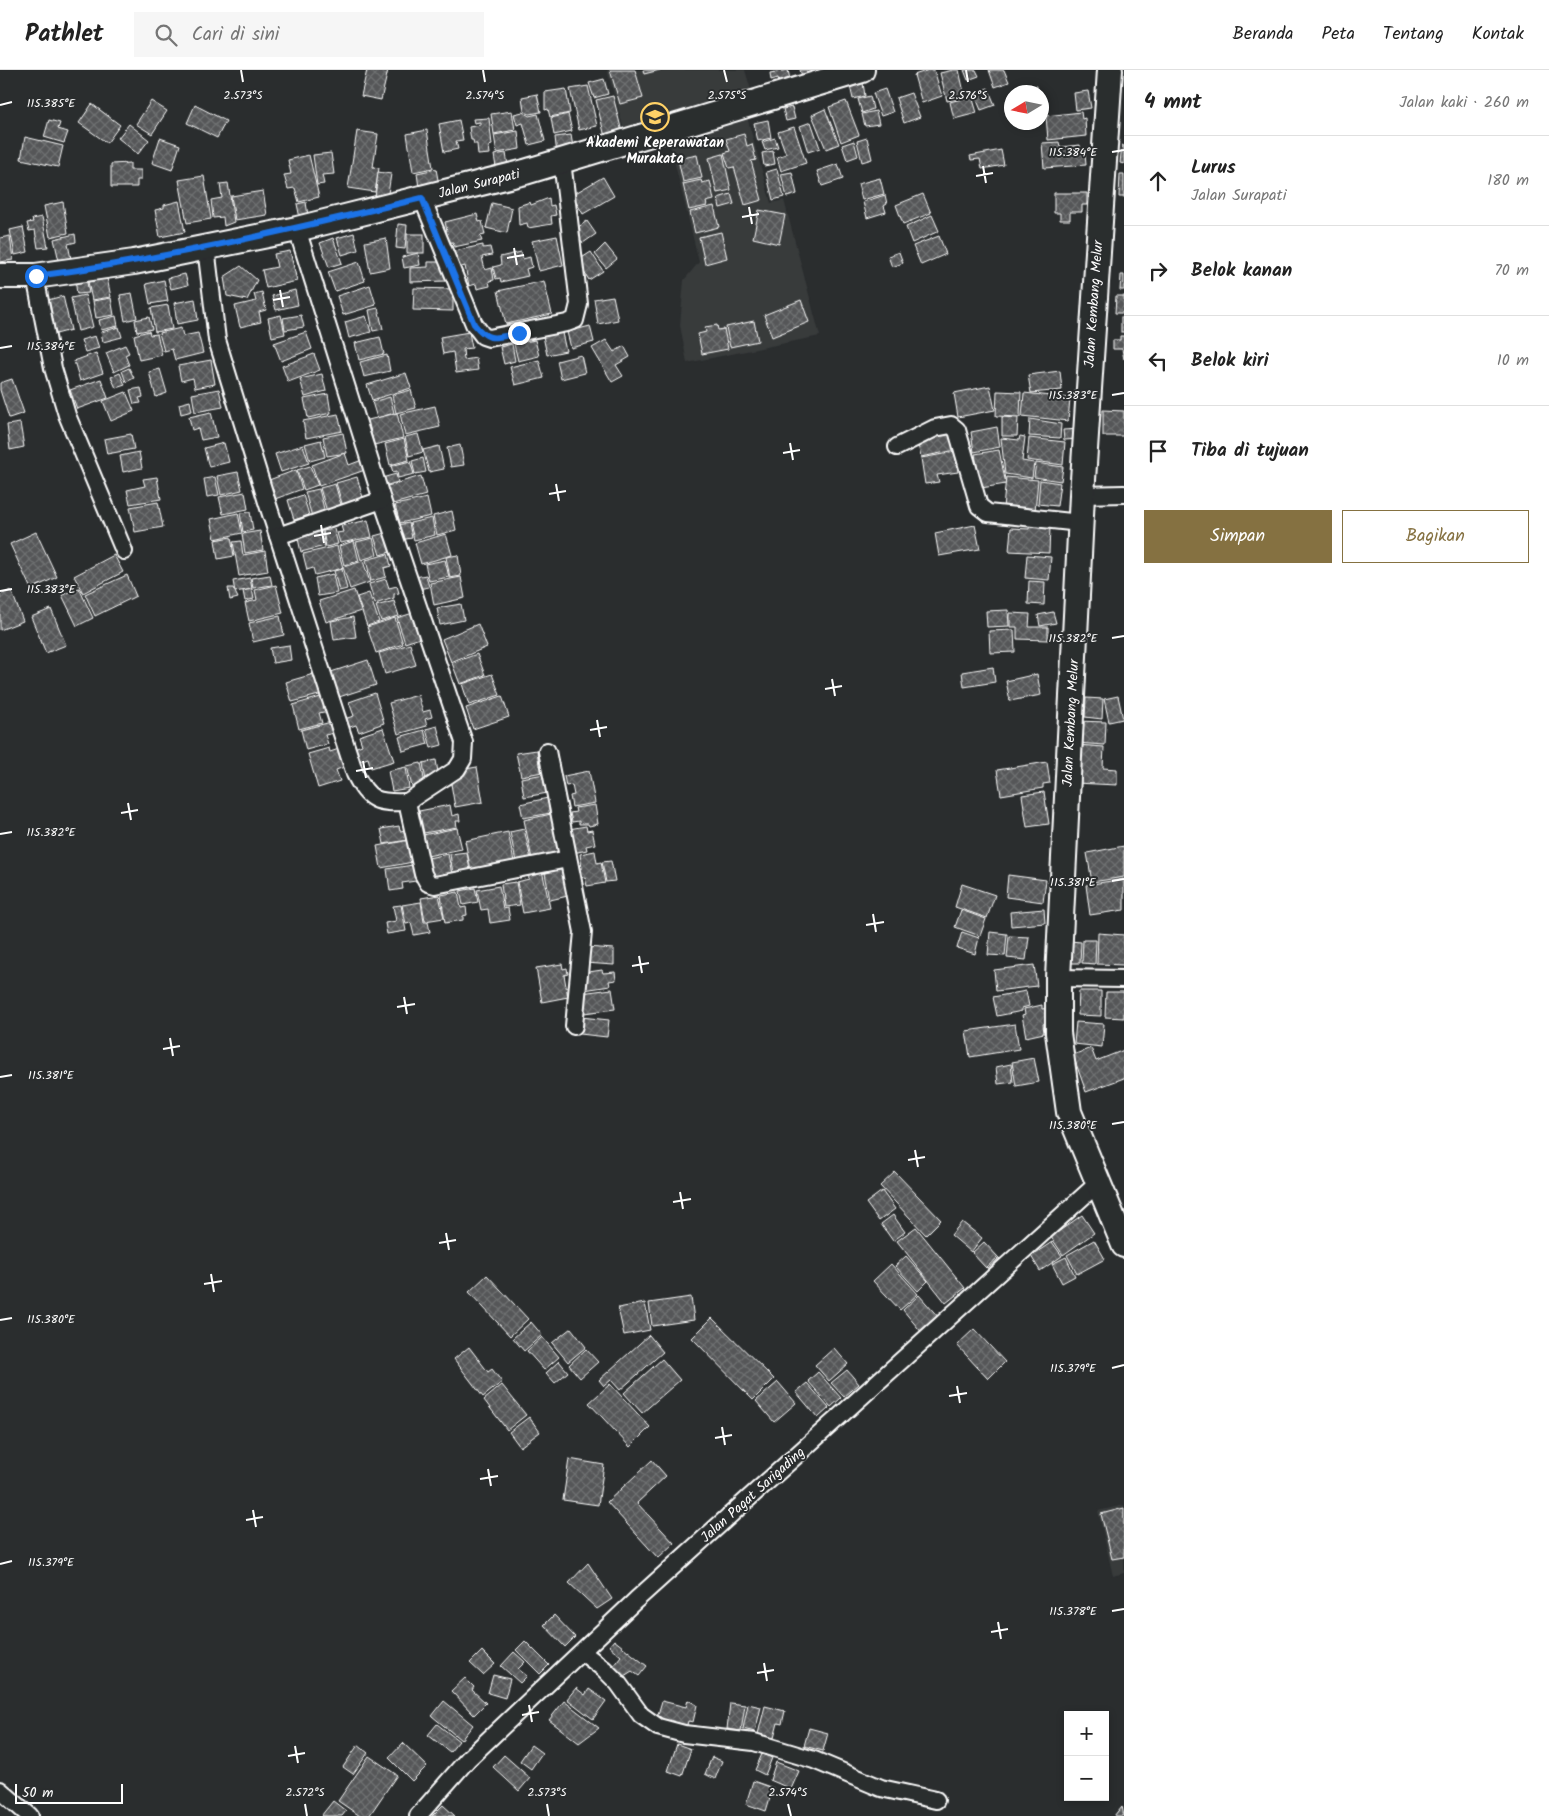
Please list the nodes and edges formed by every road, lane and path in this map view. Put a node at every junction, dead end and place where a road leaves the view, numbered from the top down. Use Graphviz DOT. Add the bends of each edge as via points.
graph roads {
  1 [pos="862,70"];
  2 [pos="1110,70"];
  3 [pos="562,161"];
  4 [pos="422,198"];
  5 [pos="296,229"];
  6 [pos="206,247"];
  7 [pos="0,276"];
  8 [pos="36,276"];
  9 [pos="897,447"];
  10 [pos="1124,494"];
  11 [pos="1082,495"];
  12 [pos="382,500"];
  13 [pos="1080,523"];
  14 [pos="278,536"];
  15 [pos="124,551"];
  16 [pos="547,751"];
  17 [pos="407,802"];
  18 [pos="568,859"];
  19 [pos="1058,978"];
  20 [pos="1124,979"];
  21 [pos="574,1026"];
  22 [pos="1097,1184"];
  23 [pos="1124,1245"];
  24 [pos="582,1652"];
  25 [pos="0,1790"];
  26 [pos="936,1800"];
  27 [pos="30,1816"];
  28 [pos="418,1816"];
  1 -- 3 [label="street, Jalan Surapati"];
  2 -- 11 [label="street, Jalan Kembang Melur"];
  3 -- 4 [label="street, Jalan Surapati"];
  3 -- 4 [label="street" via="579,304 575,320 568,323 489,338 483,336 474,324"];
  4 -- 5 [label="street, Jalan Surapati"];
  5 -- 6 [label="street, Jalan Surapati"];
  5 -- 12 [label="street"];
  6 -- 8 [label="street, Jalan Surapati" via="134,262"];
  6 -- 14 [label="street" via="217,340"];
  7 -- 8 [label="street, Jalan Surapati"];
  8 -- 15 [label="street" via="53,368 66,415"];
  9 -- 13 [label="street" via="935,428 951,425 958,430 980,506 988,513"];
  10 -- 11 [label="street"];
  11 -- 13 [label="street, Jalan Kembang Melur"];
  12 -- 14 [label="street"];
  12 -- 17 [label="street" via="464,742 463,759 457,769"];
  13 -- 19 [label="street, Jalan Kembang Melur"];
  14 -- 17 [label="street" via="355,774 372,799 385,803"];
  16 -- 18 [label="street"];
  17 -- 18 [label="street" via="423,874 428,883 435,885"];
  18 -- 21 [label="street" via="583,932"];
  19 -- 20 [label="street"];
  19 -- 22 [label="street, Jalan Kembang Melur" via="1058,1033 1069,1112"];
  22 -- 23 [label="street, Jalan Kembang Melur"];
  22 -- 24 [label="street, Jalan Pagat Sarigading"];
  24 -- 26 [label="street" via="604,1668 641,1715 658,1727 684,1734 754,1742 814,1760 881,1788"];
  24 -- 28 [label="street, Jalan Pagat Sarigading" via="468,1760"];
  25 -- 27 [label="street"];
}
